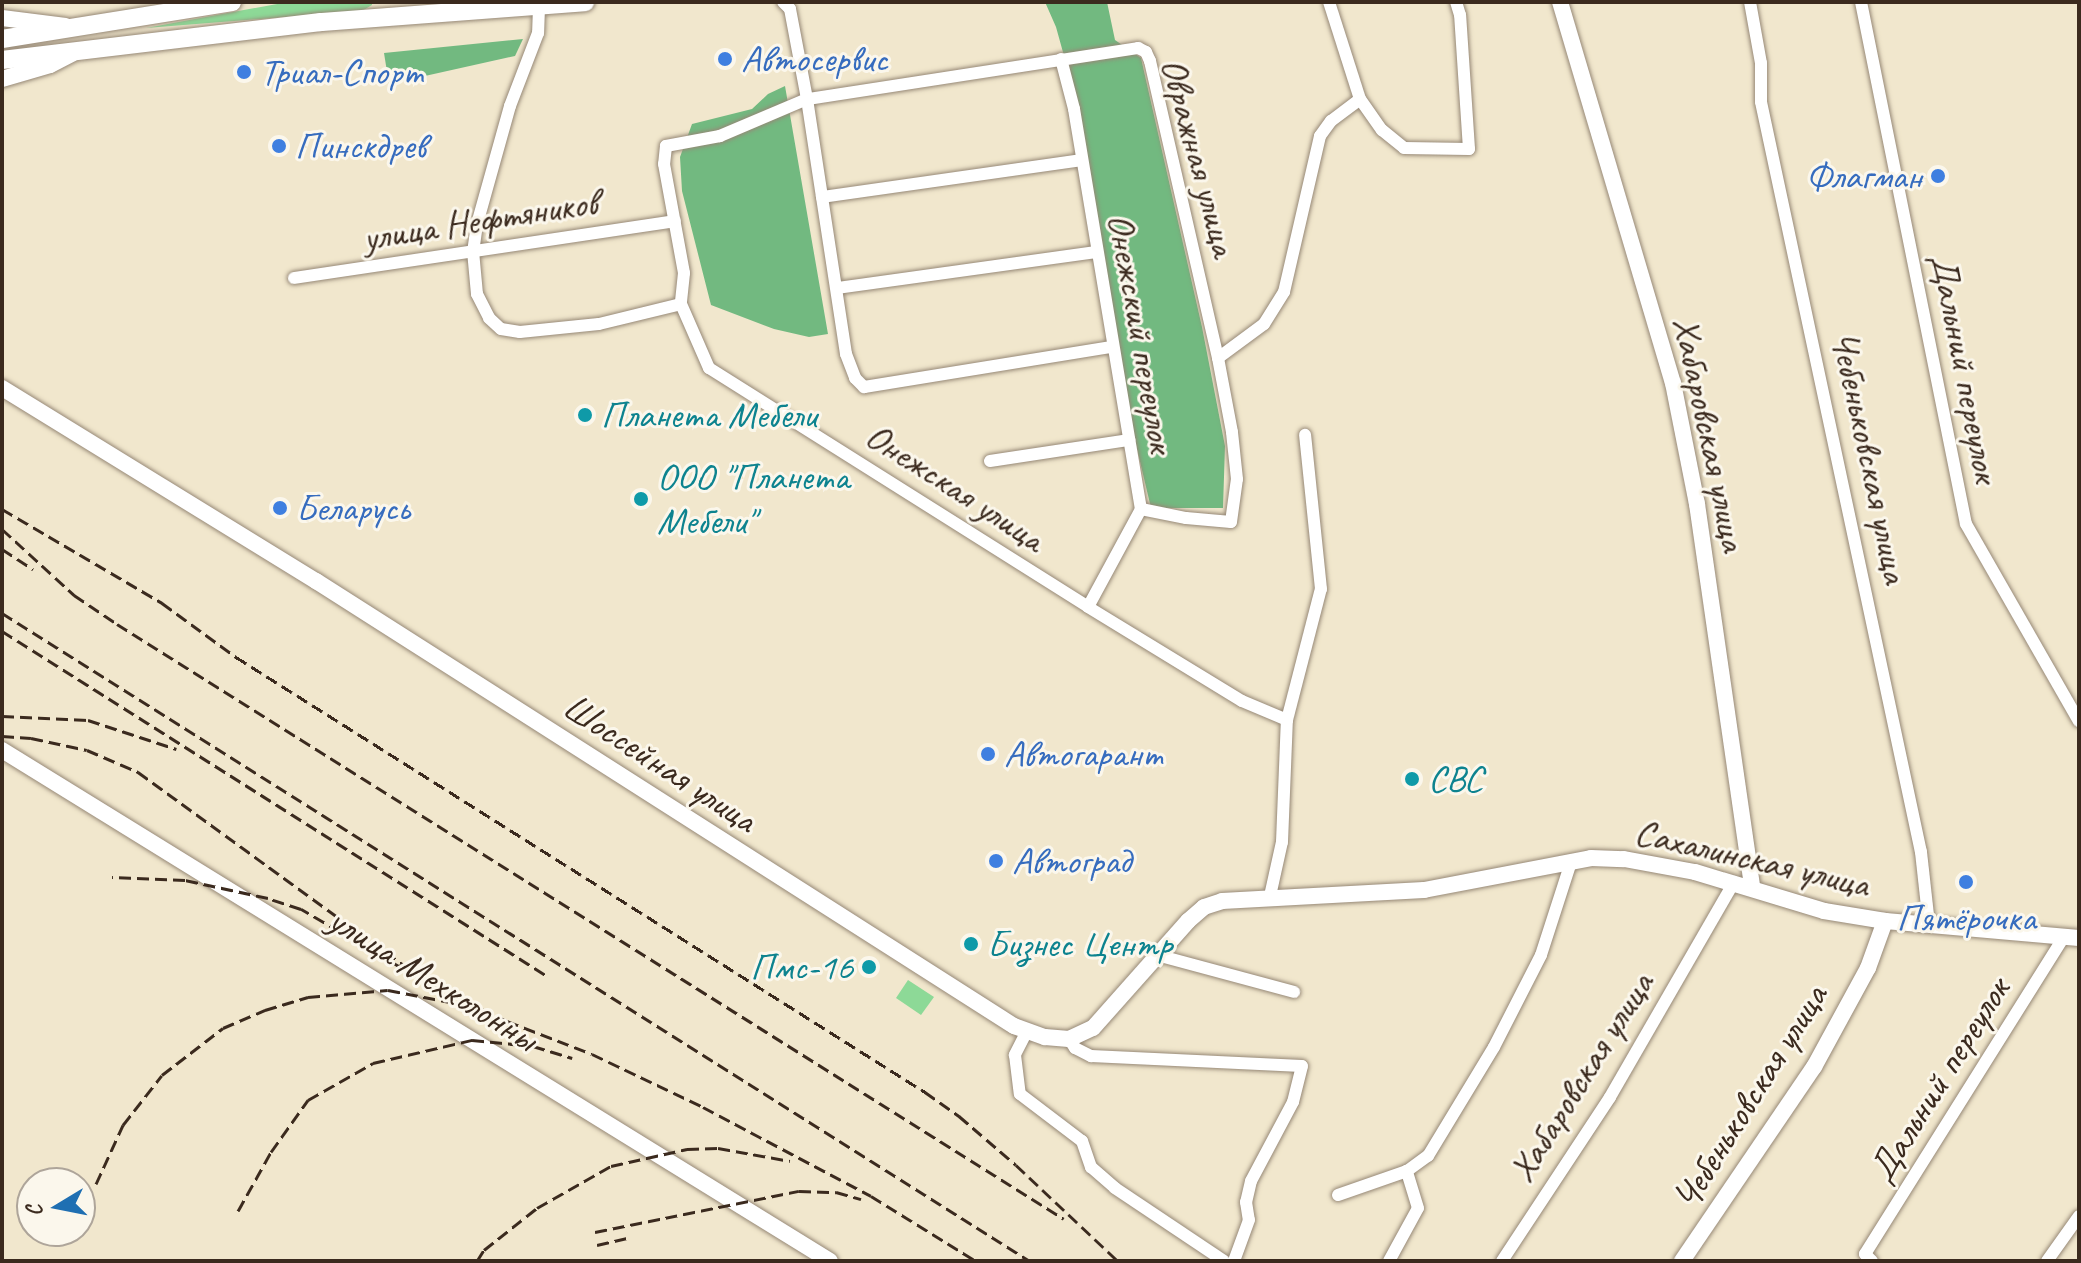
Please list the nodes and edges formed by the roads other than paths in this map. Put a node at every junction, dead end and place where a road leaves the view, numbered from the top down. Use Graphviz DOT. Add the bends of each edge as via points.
graph roads {
  1 [pos="232,2"];
  2 [pos="585,2"];
  3 [pos="783,2"];
  4 [pos="1329,2"];
  5 [pos="1456,2"];
  6 [pos="1560,2"];
  7 [pos="1750,2"];
  8 [pos="1861,2"];
  9 [pos="539,7"];
  10 [pos="385,10"];
  11 [pos="2,18"];
  12 [pos="108,21"];
  13 [pos="76,27"];
  14 [pos="2,39"];
  15 [pos="112,46"];
  16 [pos="80,50"];
  17 [pos="1061,59"];
  18 [pos="2,60"];
  19 [pos="2,79"];
  20 [pos="807,99"];
  21 [pos="1360,99"];
  22 [pos="1081,160"];
  23 [pos="822,197"];
  24 [pos="675,221"];
  25 [pos="473,251"];
  26 [pos="1096,252"];
  27 [pos="294,278"];
  28 [pos="837,288"];
  29 [pos="681,304"];
  30 [pos="1112,347"];
  31 [pos="1218,358"];
  32 [pos="2,388"];
  33 [pos="1305,435"];
  34 [pos="1129,440"];
  35 [pos="990,461"];
  36 [pos="1141,509"];
  37 [pos="1088,607"];
  38 [pos="1287,720"];
  39 [pos="2079,721"];
  40 [pos="2,750"];
  41 [pos="1571,862"];
  42 [pos="1734,882"];
  43 [pos="1752,888"];
  44 [pos="1270,896"];
  45 [pos="1885,921"];
  46 [pos="1929,925"];
  47 [pos="2072,937"];
  48 [pos="1157,955"];
  49 [pos="1294,992"];
  50 [pos="1027,1031"];
  51 [pos="1069,1039"];
  52 [pos="1407,1171"];
  53 [pos="1338,1195"];
  54 [pos="2079,1216"];
  55 [pos="1868,1258"];
  56 [pos="830,1261"];
  57 [pos="1224,1261"];
  58 [pos="1234,1261"];
  59 [pos="1389,1261"];
  60 [pos="1502,1261"];
  61 [pos="1682,1261"];
  62 [pos="2047,1261"];
  1 -- 12 [label="main road"];
  2 -- 9 [label="main road"];
  3 -- 20 [label="street" via="790,9"];
  4 -- 21 [label="street"];
  5 -- 21 [label="street" via="1469,149 1404,148 1382,130"];
  6 -- 43 [label="street, Хабаровская улица" via="1673,383 1697,504"];
  7 -- 46 [label="street, Чебеньковская улица" via="1761,63 1761,102 1921,852"];
  8 -- 39 [label="street, Дальний переулок" via="1966,524"];
  9 -- 10 [label="main road"];
  9 -- 25 [label="street" via="538,33 510,106"];
  10 -- 15 [label="main road"];
  11 -- 13 [label="street"];
  12 -- 13 [label="main road"];
  12 -- 15 [label="main road"];
  13 -- 14 [label="main road"];
  15 -- 16 [label="main road"];
  16 -- 18 [label="main road"];
  16 -- 19 [label="street"];
  17 -- 20 [label="street"];
  17 -- 22 [label="street, Онежский переулок"];
  17 -- 31 [label="street, Овражная улица" via="1138,48 1146,52"];
  20 -- 23 [label="street"];
  20 -- 24 [label="street, Онежская улица" via="720,136 666,146 664,164"];
  21 -- 31 [label="street, Овражная улица" via="1320,136 1284,292 1264,324"];
  22 -- 23 [label="street"];
  22 -- 26 [label="street, Онежский переулок"];
  23 -- 28 [label="street"];
  24 -- 25 [label="street, улица Нефтяников"];
  24 -- 29 [label="street, Онежская улица" via="684,273"];
  25 -- 27 [label="street, улица Нефтяников"];
  25 -- 29 [label="street" via="477,294 501,329 599,324"];
  26 -- 28 [label="street"];
  26 -- 30 [label="street, Онежский переулок"];
  28 -- 30 [label="street" via="846,354 852,375 864,387"];
  29 -- 37 [label="street, Онежская улица" via="709,368"];
  30 -- 34 [label="street, Онежский переулок"];
  31 -- 36 [label="street, Овражная улица" via="1237,479 1231,522"];
  32 -- 50 [label="street, Шоссейная улица"];
  33 -- 38 [label="street" via="1321,589"];
  34 -- 35 [label="street"];
  34 -- 36 [label="street, Онежский переулок"];
  36 -- 37 [label="street, Онежский переулок"];
  37 -- 38 [label="street, Онежская улица" via="1242,701"];
  38 -- 44 [label="street" via="1282,842"];
  40 -- 56 [label="street, улица Мехколонны"];
  41 -- 42 [label="street, Сахалинская улица" via="1624,859"];
  41 -- 44 [label="street, Сахалинская улица" via="1424,890"];
  41 -- 52 [label="street" via="1541,955 1494,1047 1428,1156"];
  42 -- 43 [label="street, Сахалинская улица"];
  42 -- 60 [label="street, Хабаровская улица" via="1610,1097"];
  43 -- 45 [label="street, Сахалинская улица" via="1824,911"];
  44 -- 48 [label="street" via="1204,907"];
  45 -- 46 [label="street, Сахалинская улица"];
  45 -- 61 [label="street, Чебеньковская улица" via="1868,968 1814,1067"];
  46 -- 47 [label="street, Сахалинская улица"];
  47 -- 55 [label="street, Дальний переулок"];
  48 -- 49 [label="street"];
  48 -- 51 [label="street" via="1093,1028"];
  50 -- 51 [label="street, Шоссейная улица"];
  50 -- 57 [label="street" via="1015,1055 1020,1094 1082,1141 1091,1167 1115,1188"];
  51 -- 58 [label="street" via="1091,1056 1302,1066 1293,1102 1251,1181 1249,1220"];
  52 -- 53 [label="street"];
  52 -- 59 [label="street" via="1418,1208"];
  54 -- 62 [label="street"];
}
